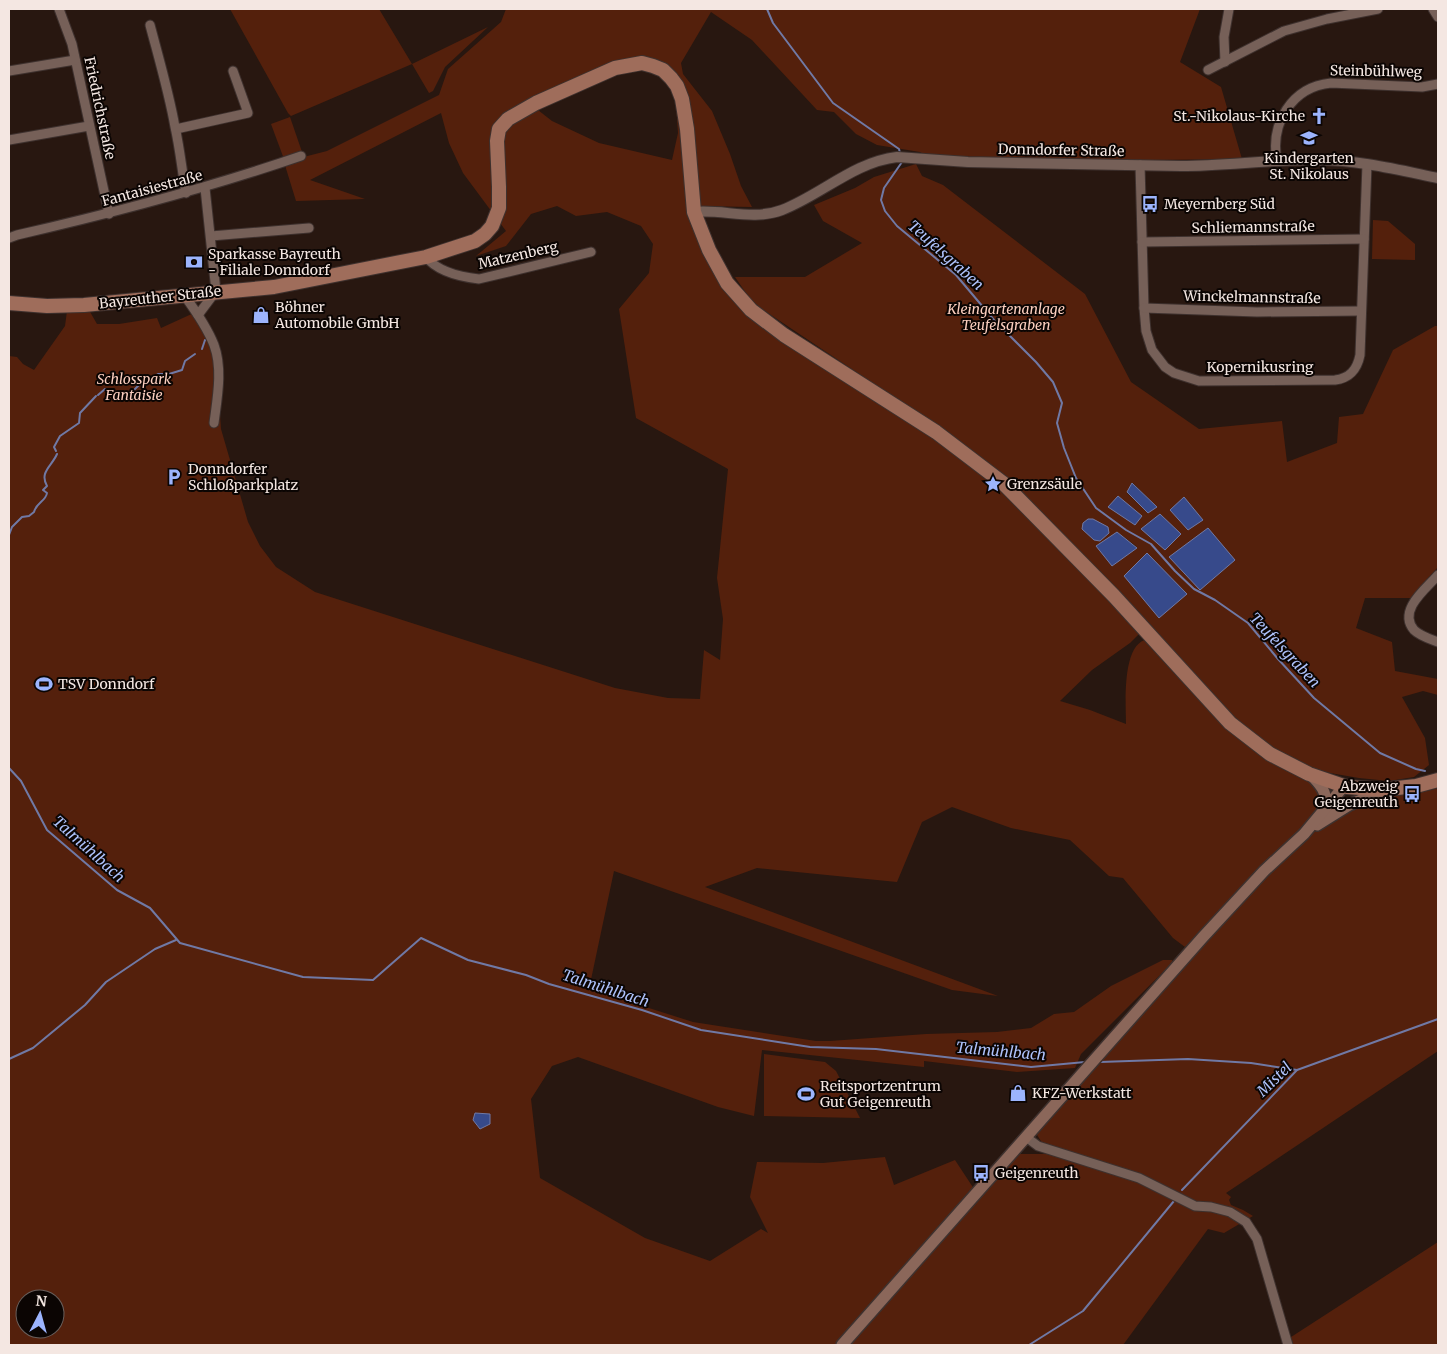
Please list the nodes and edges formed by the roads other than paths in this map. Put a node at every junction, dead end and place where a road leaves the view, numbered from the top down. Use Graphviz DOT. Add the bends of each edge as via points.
graph roads {
  1 [pos="59,9"];
  2 [pos="1228,9"];
  3 [pos="1378,9"];
  4 [pos="1433,9"];
  5 [pos="1438,16"];
  6 [pos="150,25"];
  7 [pos="75,60"];
  8 [pos="1224,62"];
  9 [pos="1208,70"];
  10 [pos="9,71"];
  11 [pos="233,71"];
  12 [pos="1438,84"];
  13 [pos="89,126"];
  14 [pos="176,129"];
  15 [pos="9,140"];
  16 [pos="301,156"];
  17 [pos="1277,161"];
  18 [pos="1367,164"];
  19 [pos="1140,165"];
  20 [pos="1438,178"];
  21 [pos="205,188"];
  22 [pos="186,193"];
  23 [pos="694,212"];
  24 [pos="109,214"];
  25 [pos="309,228"];
  26 [pos="211,236"];
  27 [pos="9,238"];
  28 [pos="1364,239"];
  29 [pos="1142,242"];
  30 [pos="591,252"];
  31 [pos="426,257"];
  32 [pos="216,291"];
  33 [pos="184,295"];
  34 [pos="9,303"];
  35 [pos="1144,308"];
  36 [pos="1361,311"];
  37 [pos="198,315"];
  38 [pos="214,424"];
  39 [pos="1438,574"];
  40 [pos="1438,642"];
  41 [pos="1309,774"];
  42 [pos="1438,780"];
  43 [pos="1345,786"];
  44 [pos="1388,789"];
  45 [pos="1326,807"];
  46 [pos="1339,810"];
  47 [pos="1304,834"];
  48 [pos="1026,1137"];
  49 [pos="842,1345"];
  50 [pos="1288,1345"];
  1 -- 7 [label="street, Friedrichstraße"];
  2 -- 8 [label="street"];
  3 -- 8 [label="street" via="1284,31"];
  4 -- 5 [label="street"];
  6 -- 14 [label="street"];
  7 -- 10 [label="street"];
  7 -- 13 [label="street, Friedrichstraße"];
  8 -- 9 [label="street"];
  11 -- 14 [label="street" via="248,114"];
  12 -- 17 [label="street, Steinbühlweg" via="1422,87 1321,84 1298,96 1283,114 1276,135"];
  13 -- 15 [label="street"];
  13 -- 24 [label="street, Friedrichstraße"];
  14 -- 22 [label="street"];
  16 -- 21 [label="street, Fantaisiestraße"];
  17 -- 18 [label="street, Donndorfer Straße"];
  17 -- 19 [label="street, Donndorfer Straße" via="1215,166"];
  18 -- 20 [label="street, Donndorfer Straße"];
  18 -- 28 [label="street, Kopernikusring"];
  19 -- 23 [label="street, Donndorfer Straße" via="968,162 896,156 864,166 781,210 757,215"];
  19 -- 29 [label="street, Kopernikusring"];
  21 -- 22 [label="street, Fantaisiestraße"];
  21 -- 26 [label="street"];
  22 -- 24 [label="street, Fantaisiestraße"];
  23 -- 31 [label="main road, Bayreuther Straße" via="687,129 677,86 663,70 642,63 632,64 615,68 544,99 508,119 497,134 500,200 492,226 475,241"];
  23 -- 41 [label="main road, Bayreuther Straße" via="708,250 727,283 751,310 784,335 936,432 1003,483 1114,596 1230,723 1270,754"];
  24 -- 27 [label="street, Fantaisiestraße"];
  25 -- 26 [label="street"];
  26 -- 32 [label="street"];
  28 -- 29 [label="street, Schliemannstraße"];
  28 -- 36 [label="street, Kopernikusring"];
  29 -- 35 [label="street, Kopernikusring"];
  30 -- 31 [label="street, Matzenberg" via="479,279 465,278 433,266"];
  31 -- 32 [label="main road, Bayreuther Straße" via="274,287"];
  32 -- 33 [label="main road, Bayreuther Straße"];
  32 -- 37 [label="street"];
  33 -- 34 [label="main road, Bayreuther Straße" via="84,305"];
  33 -- 37 [label="street"];
  35 -- 36 [label="street, Winckelmannstraße"];
  35 -- 36 [label="street, Kopernikusring" via="1146,332 1158,359 1174,373 1199,380 1344,379 1351,375 1359,362"];
  37 -- 38 [label="street" via="215,346 218,375"];
  39 -- 40 [label="street" via="1412,604 1409,614 1413,629"];
  41 -- 43 [label="main road, Bayreuther Straße"];
  41 -- 45 [label="main road" via="1324,790"];
  42 -- 44 [label="main road, Bayreuther Straße"];
  43 -- 44 [label="main road, Bayreuther Straße"];
  43 -- 45 [label="main road"];
  43 -- 46 [label="main road" via="1344,802"];
  44 -- 46 [label="main road"];
  45 -- 47 [label="main road"];
  46 -- 47 [label="main road"];
  47 -- 48 [label="main road" via="1257,879"];
  48 -- 49 [label="main road"];
  48 -- 50 [label="street" via="1038,1146 1139,1178 1195,1206 1211,1206 1246,1222 1257,1239"];
}
